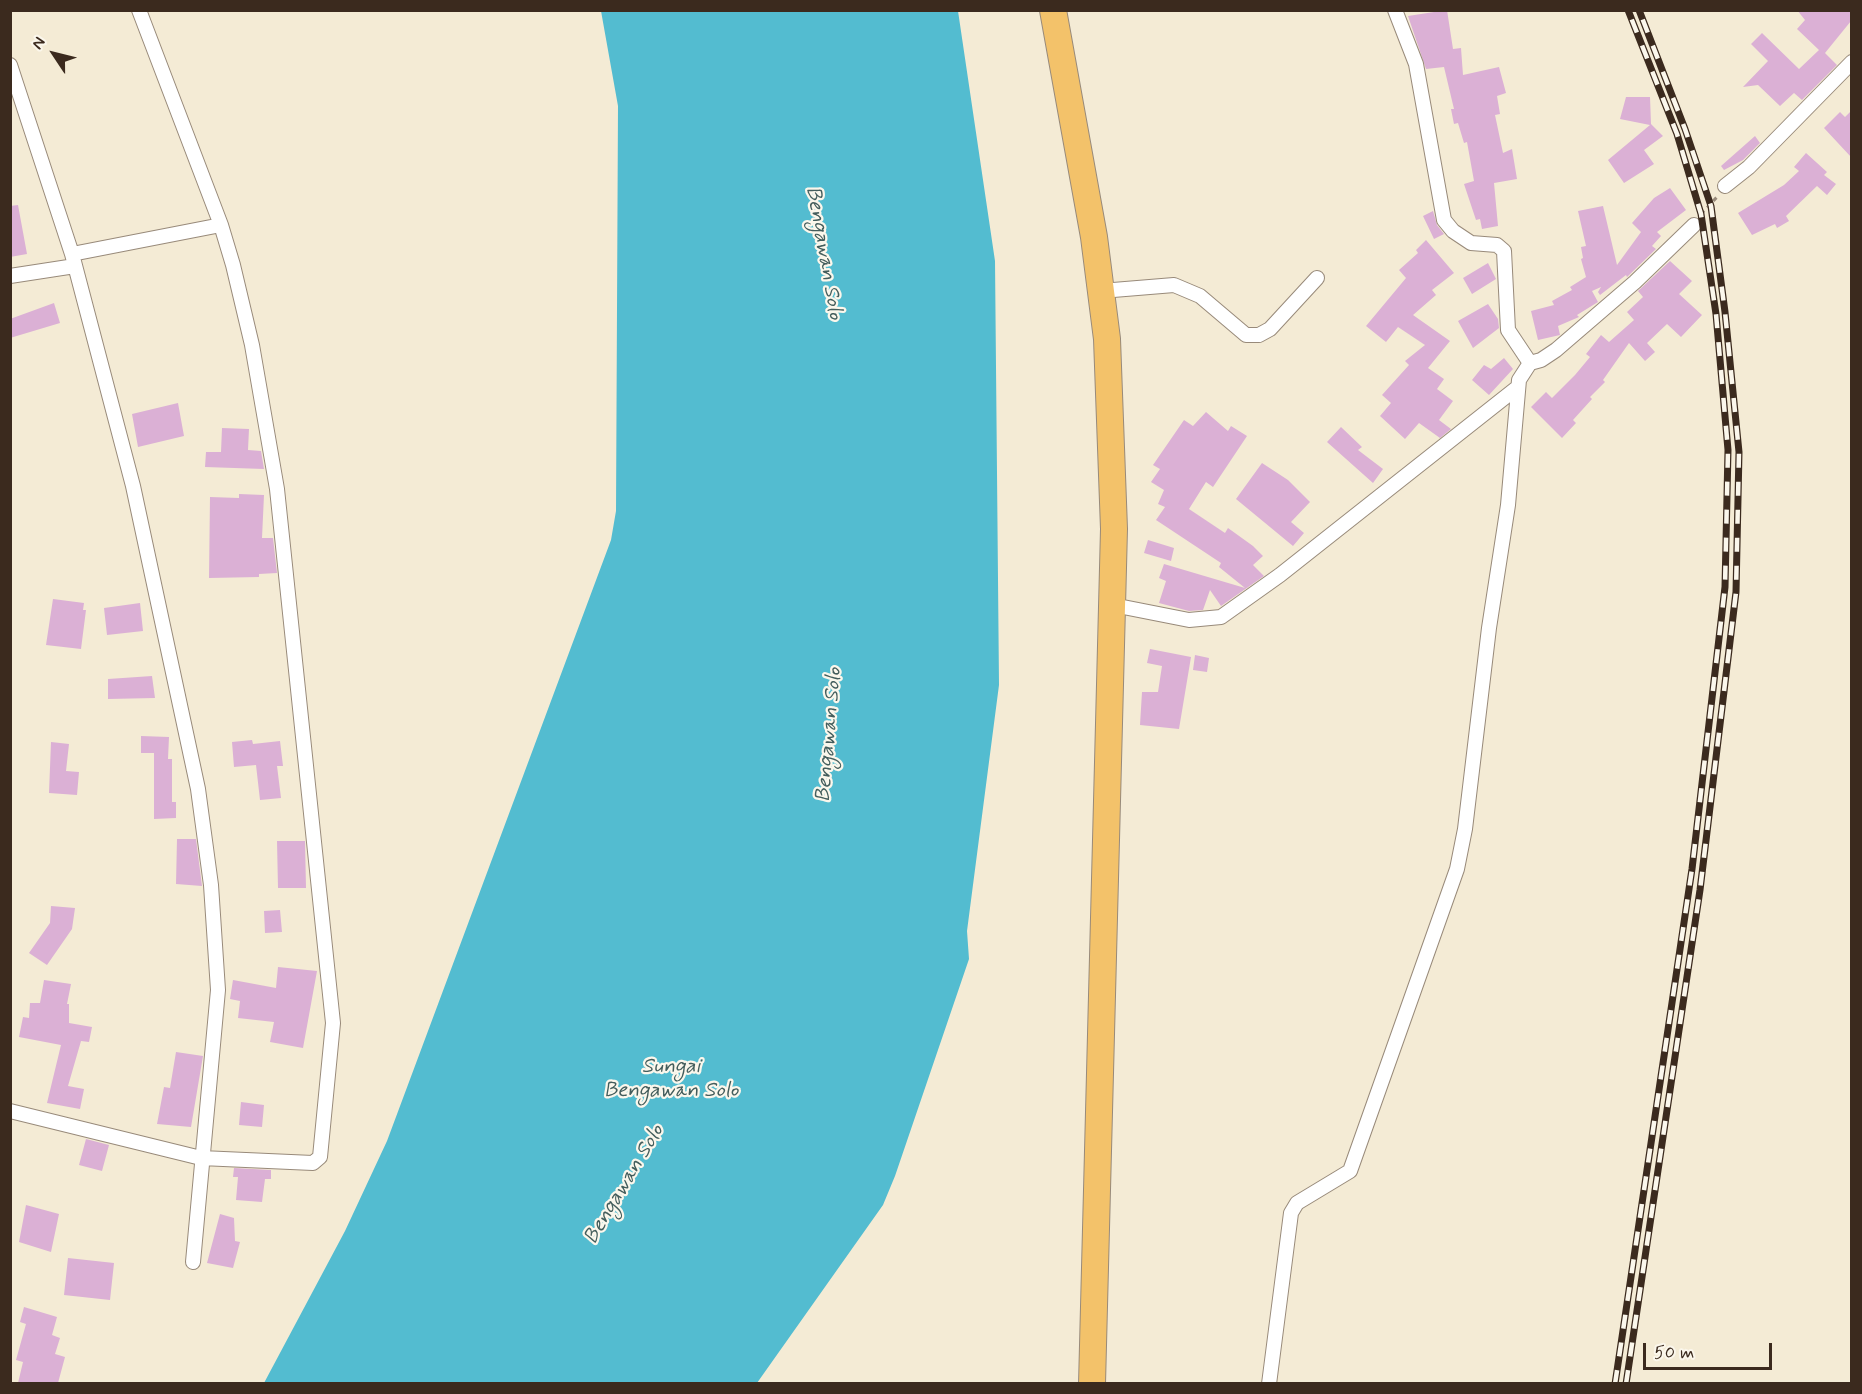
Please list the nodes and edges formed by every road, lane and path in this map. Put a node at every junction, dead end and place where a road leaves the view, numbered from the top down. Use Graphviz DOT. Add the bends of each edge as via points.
graph roads {
  1 [pos="139,10"];
  2 [pos="1053,10"];
  3 [pos="1395,10"];
  4 [pos="1851,62"];
  5 [pos="10,65"];
  6 [pos="1725,186"];
  7 [pos="221,225"];
  8 [pos="1694,225"];
  9 [pos="73,260"];
  10 [pos="10,276"];
  11 [pos="1317,278"];
  12 [pos="1101,291"];
  13 [pos="1530,363"];
  14 [pos="1518,387"];
  15 [pos="1113,605"];
  16 [pos="10,1111"];
  17 [pos="201,1158"];
  18 [pos="193,1262"];
  19 [pos="1092,1383"];
  20 [pos="1269,1383"];
  1 -- 7 [label="street"];
  2 -- 12 [label="highway"];
  3 -- 13 [label="street" via="1416,64 1444,220 1471,243 1497,245 1504,251 1508,330"];
  4 -- 6 [label="street" via="1749,167"];
  5 -- 9 [label="street"];
  6 -- 8 [label="path"];
  7 -- 9 [label="street"];
  7 -- 17 [label="street" via="252,345 277,489 333,1023 318,1161"];
  8 -- 13 [label="street" via="1556,350"];
  9 -- 10 [label="street"];
  9 -- 17 [label="street" via="133,486 198,789 211,885 218,990"];
  11 -- 12 [label="street" via="1270,329 1259,335 1246,334 1200,296 1174,285"];
  12 -- 15 [label="highway" via="1110,392"];
  13 -- 14 [label="street" via="1520,376"];
  14 -- 15 [label="street" via="1221,617 1189,620"];
  14 -- 20 [label="street" via="1508,505 1457,869 1350,1171 1297,1203 1291,1213"];
  15 -- 19 [label="highway"];
  16 -- 17 [label="street"];
  17 -- 18 [label="street"];
}
